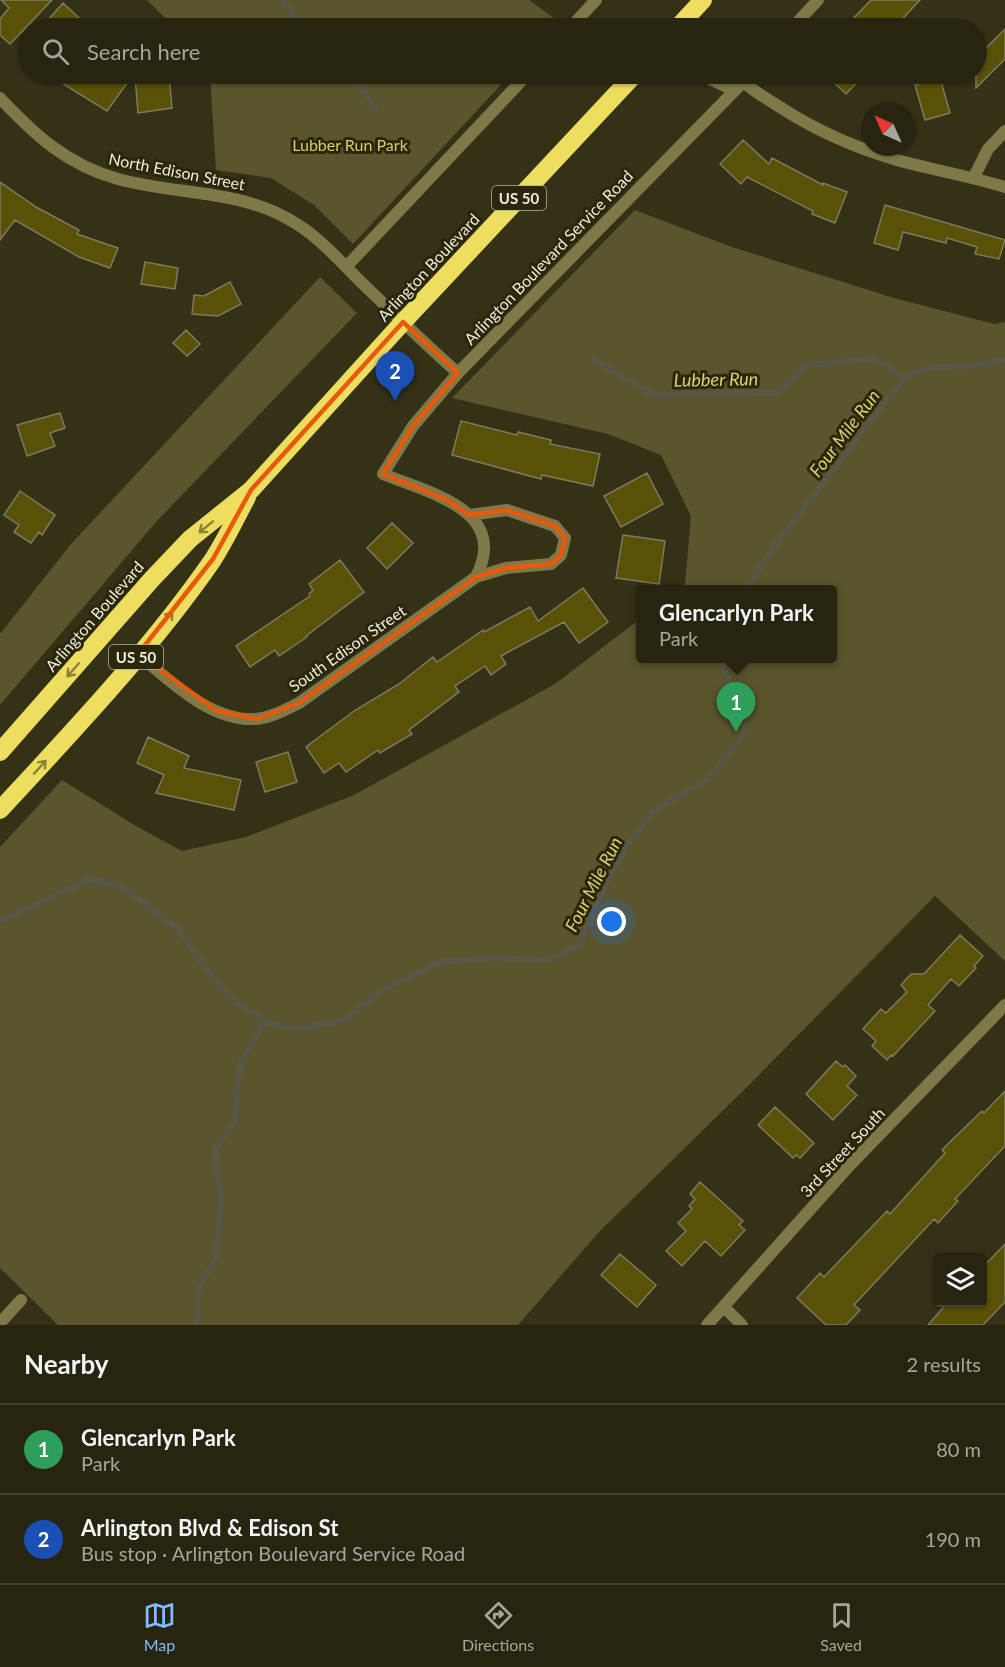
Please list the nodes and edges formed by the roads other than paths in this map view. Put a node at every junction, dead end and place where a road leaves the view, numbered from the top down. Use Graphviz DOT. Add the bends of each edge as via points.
graph roads {
  1 [pos="596,0"];
  2 [pos="703,0"];
  3 [pos="818,0"];
  4 [pos="579,18"];
  5 [pos="688,18"];
  6 [pos="801,18"];
  7 [pos="519,84"];
  8 [pos="626,84"];
  9 [pos="734,84"];
  10 [pos="748,84"];
  11 [pos="0,98"];
  12 [pos="1005,131"];
  13 [pos="974,177"];
  14 [pos="1005,187"];
  15 [pos="346,267"];
  16 [pos="403,322"];
  17 [pos="458,373"];
  18 [pos="251,490"];
  19 [pos="469,515"];
  20 [pos="476,577"];
  21 [pos="138,654"];
  22 [pos="0,752"];
  23 [pos="0,810"];
  24 [pos="1005,1005"];
  25 [pos="21,1300"];
  26 [pos="724,1307"];
  27 [pos="0,1323"];
  28 [pos="707,1325"];
  29 [pos="742,1325"];
  1 -- 4 [label="street"];
  2 -- 5 [label="highway"];
  3 -- 6 [label="street"];
  7 -- 15 [label="street"];
  8 -- 16 [label="highway, Arlington Boulevard / US 50"];
  9 -- 17 [label="street, Arlington Boulevard Service Road" via="709,115"];
  10 -- 13 [label="street" via="838,140 898,160"];
  11 -- 15 [label="street, North Edison Street" via="44,142 90,169 118,179 258,204 291,220"];
  12 -- 13 [label="street" via="988,148"];
  13 -- 14 [label="street"];
  15 -- 16 [label="street, North Edison Street"];
  16 -- 17 [label="street"];
  16 -- 18 [label="highway, Arlington Boulevard / US 50"];
  17 -- 19 [label="street, Arlington Boulevard Service Road" via="413,426 383,474 447,500"];
  21 -- 18 [label="highway, Arlington Boulevard / US 50, one-way" via="213,559"];
  18 -- 22 [label="highway, Arlington Boulevard / US 50, one-way" via="190,539"];
  19 -- 20 [label="street" via="484,536 483,563"];
  19 -- 20 [label="street, South Edison Street" via="507,510 555,526 565,538 561,555 551,564 506,568"];
  20 -- 21 [label="street, South Edison Street" via="299,703 257,719 234,718 217,711 192,697"];
  23 -- 21 [label="highway, Arlington Boulevard / US 50, one-way"];
  24 -- 26 [label="street, 3rd Street South" via="849,1166"];
  25 -- 27 [label="street"];
  26 -- 28 [label="street, 3rd Street South"];
  26 -- 29 [label="street"];
}
